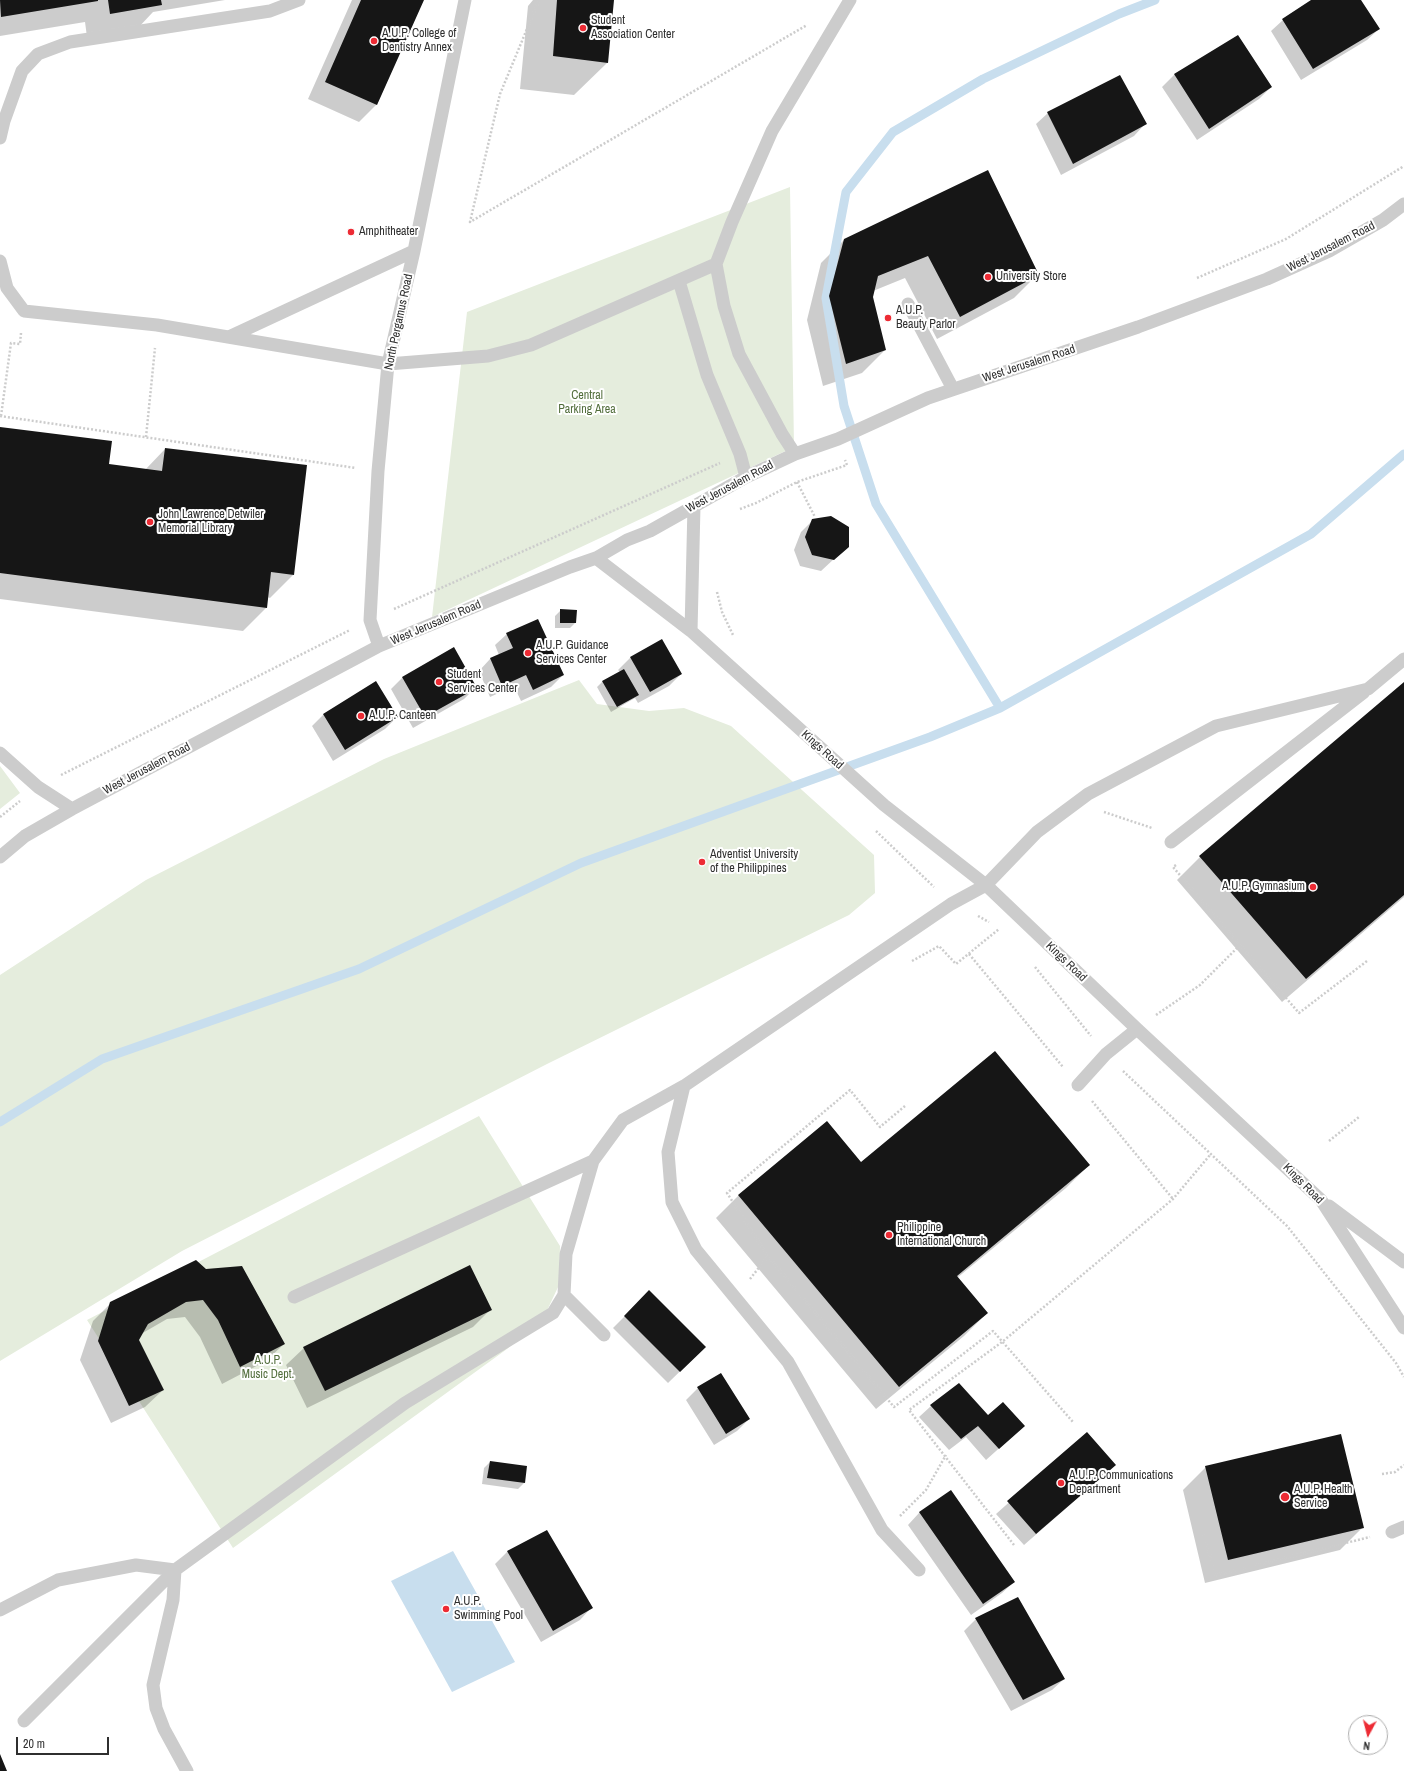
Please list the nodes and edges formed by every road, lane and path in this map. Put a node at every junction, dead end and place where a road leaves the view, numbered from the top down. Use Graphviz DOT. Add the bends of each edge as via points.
graph roads {
  1 [pos="298,0"];
  2 [pos="465,0"];
  3 [pos="539,0"];
  4 [pos="850,0"];
  5 [pos="808,24"];
  6 [pos="0,138"];
  7 [pos="1404,166"];
  8 [pos="1404,204"];
  9 [pos="414,251"];
  10 [pos="0,261"];
  11 [pos="716,264"];
  12 [pos="1194,280"];
  13 [pos="679,281"];
  14 [pos="908,304"];
  15 [pos="24,311"];
  16 [pos="157,326"];
  17 [pos="228,337"];
  18 [pos="388,364"];
  19 [pos="953,389"];
  20 [pos="1,416"];
  21 [pos="843,436"];
  22 [pos="146,437"];
  23 [pos="795,454"];
  24 [pos="350,467"];
  25 [pos="746,477"];
  26 [pos="797,482"];
  27 [pos="694,506"];
  28 [pos="736,510"];
  29 [pos="816,517"];
  30 [pos="596,558"];
  31 [pos="715,585"];
  32 [pos="691,631"];
  33 [pos="736,638"];
  34 [pos="380,646"];
  35 [pos="1404,659"];
  36 [pos="1368,689"];
  37 [pos="0,753"];
  38 [pos="72,809"];
  39 [pos="1106,814"];
  40 [pos="872,827"];
  41 [pos="1155,829"];
  42 [pos="1171,842"];
  43 [pos="0,857"];
  44 [pos="1179,862"];
  45 [pos="986,885"];
  46 [pos="951,904"];
  47 [pos="1001,927"];
  48 [pos="996,932"];
  49 [pos="1240,945"];
  50 [pos="938,946"];
  51 [pos="1368,961"];
  52 [pos="1032,963"];
  53 [pos="1137,1029"];
  54 [pos="1106,1054"];
  55 [pos="1078,1085"];
  56 [pos="684,1086"];
  57 [pos="905,1106"];
  58 [pos="1359,1117"];
  59 [pos="1329,1141"];
  60 [pos="1210,1155"];
  61 [pos="593,1161"];
  62 [pos="1321,1200"];
  63 [pos="768,1256"];
  64 [pos="1404,1262"];
  65 [pos="758,1269"];
  66 [pos="564,1295"];
  67 [pos="294,1297"];
  68 [pos="1404,1328"];
  69 [pos="604,1335"];
  70 [pos="1002,1342"];
  71 [pos="1404,1377"];
  72 [pos="1073,1422"];
  73 [pos="946,1455"];
  74 [pos="1404,1465"];
  75 [pos="1382,1474"];
  76 [pos="1398,1529"];
  77 [pos="883,1532"];
  78 [pos="1204,1535"];
  79 [pos="1014,1545"];
  80 [pos="175,1570"];
  81 [pos="919,1570"];
  82 [pos="0,1610"];
  83 [pos="24,1721"];
  84 [pos="187,1771"];
  1 -- 6 [label="lane" via="270,11 70,42 38,54 22,71"];
  2 -- 9 [label="lane, North Pergamus Road"];
  3 -- 5 [label="path" via="500,94 470,222"];
  4 -- 11 [label="lane" via="772,131"];
  7 -- 12 [label="path" via="1286,239"];
  8 -- 19 [label="lane, West Jerusalem Road" via="1383,220 1329,251 1267,279 1138,327"];
  9 -- 17 [label="lane"];
  9 -- 18 [label="lane, North Pergamus Road"];
  10 -- 15 [label="lane" via="7,288"];
  11 -- 13 [label="lane"];
  11 -- 23 [label="lane" via="724,306 739,354"];
  13 -- 18 [label="lane" via="531,345 488,356"];
  13 -- 25 [label="lane" via="707,375 740,454"];
  14 -- 19 [label="lane"];
  15 -- 16 [label="lane"];
  15 -- 20 [label="path" via="20,344 11,343"];
  16 -- 17 [label="lane"];
  16 -- 22 [label="path"];
  17 -- 18 [label="lane"];
  18 -- 34 [label="lane, North Pergamus Road" via="378,471 370,620"];
  19 -- 21 [label="lane, West Jerusalem Road"];
  20 -- 22 [label="path"];
  21 -- 23 [label="lane, West Jerusalem Road"];
  21 -- 26 [label="path" via="847,465"];
  22 -- 24 [label="path"];
  23 -- 25 [label="lane, West Jerusalem Road"];
  25 -- 27 [label="lane, West Jerusalem Road"];
  26 -- 28 [label="path"];
  26 -- 29 [label="path"];
  27 -- 30 [label="lane, West Jerusalem Road"];
  27 -- 32 [label="lane"];
  30 -- 32 [label="lane, Kings Road"];
  30 -- 34 [label="lane, West Jerusalem Road"];
  31 -- 33 [label="path" via="722,612 731,633"];
  32 -- 45 [label="lane, Kings Road" via="884,805"];
  34 -- 38 [label="lane, West Jerusalem Road"];
  35 -- 36 [label="lane"];
  36 -- 42 [label="lane"];
  36 -- 45 [label="lane" via="1216,726 1088,794 1037,832"];
  37 -- 38 [label="lane" via="38,787"];
  38 -- 43 [label="lane, West Jerusalem Road" via="25,836"];
  39 -- 41 [label="path"];
  40 -- 46 [label="path"];
  44 -- 49 [label="path" via="1173,867"];
  45 -- 46 [label="lane"];
  45 -- 53 [label="lane, Kings Road"];
  46 -- 47 [label="path"];
  46 -- 56 [label="lane"];
  48 -- 50 [label="path" via="956,964"];
  49 -- 51 [label="path" via="1299,1014"];
  49 -- 53 [label="path" via="1200,985"];
  52 -- 54 [label="path"];
  53 -- 54 [label="lane"];
  53 -- 62 [label="lane, Kings Road"];
  54 -- 55 [label="lane"];
  54 -- 60 [label="path"];
  56 -- 61 [label="lane" via="623,1120"];
  56 -- 77 [label="lane" via="668,1152 672,1202 696,1250 788,1362"];
  57 -- 63 [label="path" via="880,1126 850,1090 727,1193"];
  58 -- 59 [label="path"];
  60 -- 70 [label="path" via="1173,1198"];
  60 -- 71 [label="path" via="1287,1226 1396,1363"];
  61 -- 66 [label="lane" via="566,1254"];
  61 -- 67 [label="lane"];
  62 -- 64 [label="lane"];
  62 -- 68 [label="lane, Kings Road"];
  63 -- 65 [label="path"];
  63 -- 70 [label="path" via="894,1407 993,1331"];
  66 -- 69 [label="lane"];
  66 -- 80 [label="lane" via="553,1314 405,1402"];
  70 -- 72 [label="path"];
  70 -- 73 [label="path" via="910,1410"];
  73 -- 77 [label="path" via="926,1490"];
  73 -- 79 [label="path"];
  74 -- 75 [label="path" via="1395,1472"];
  76 -- 78 [label="path" via="1216,1575"];
  77 -- 81 [label="lane"];
  80 -- 82 [label="lane" via="136,1565 58,1580"];
  80 -- 83 [label="lane"];
  80 -- 84 [label="lane" via="174,1600 153,1685 156,1708 164,1729"];
}
